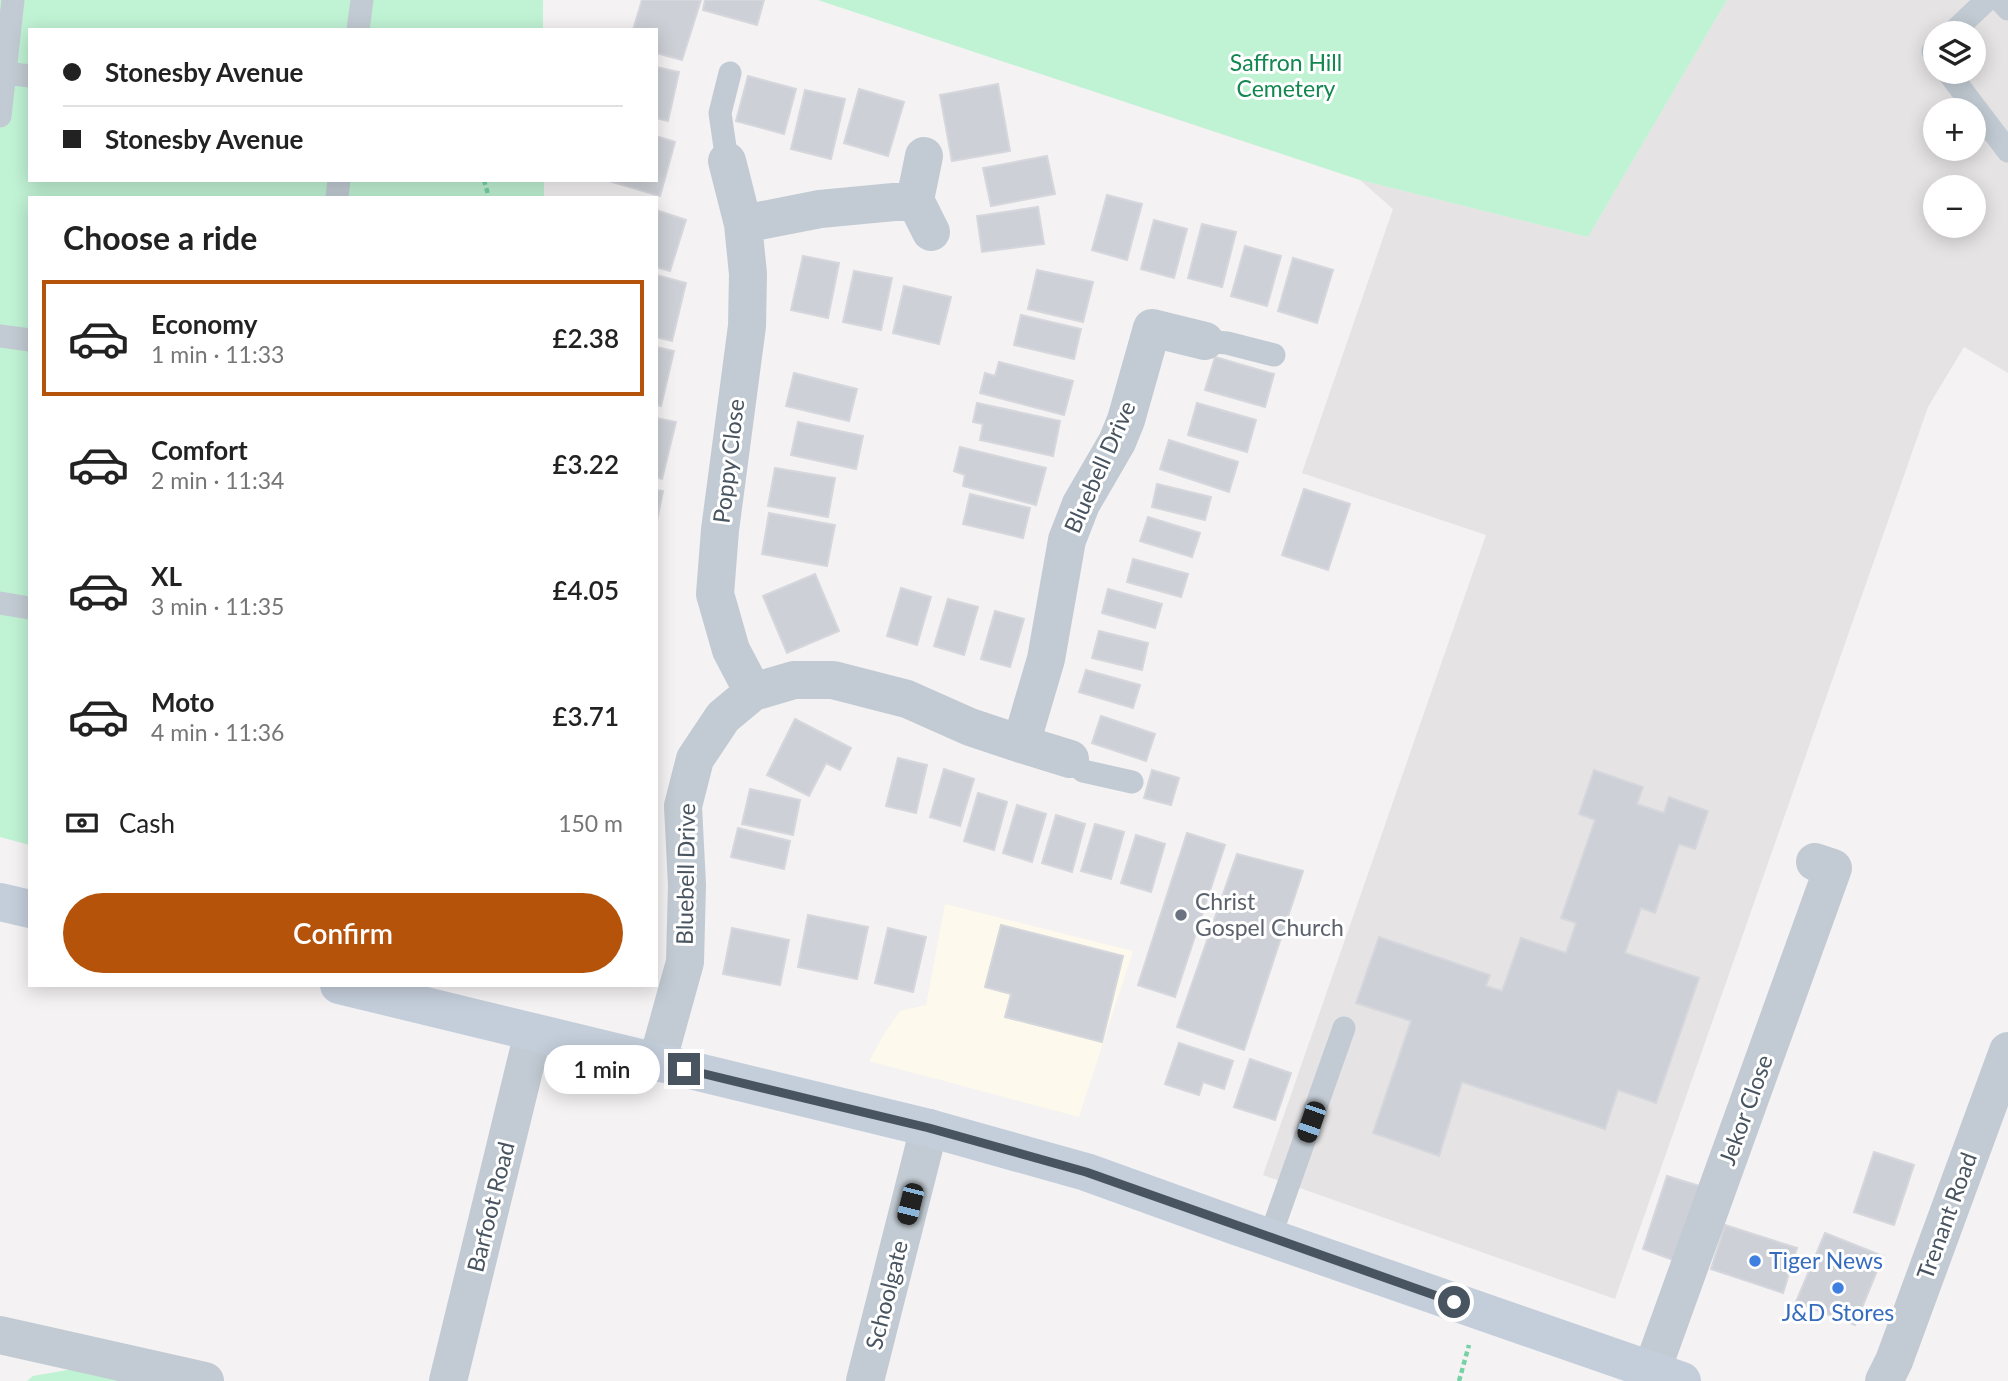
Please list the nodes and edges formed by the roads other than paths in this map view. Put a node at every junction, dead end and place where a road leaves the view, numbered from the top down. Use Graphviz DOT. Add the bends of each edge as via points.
graph roads {
  1 [pos="13,0"];
  2 [pos="362,0"];
  3 [pos="1987,0"];
  4 [pos="2000,0"];
  5 [pos="2008,9"];
  6 [pos="1965,21"];
  7 [pos="358,28"];
  8 [pos="5,73"];
  9 [pos="730,73"];
  10 [pos="28,76"];
  11 [pos="1957,84"];
  12 [pos="0,116"];
  13 [pos="2008,151"];
  14 [pos="924,156"];
  15 [pos="727,161"];
  16 [pos="743,224"];
  17 [pos="0,336"];
  18 [pos="28,340"];
  19 [pos="1205,341"];
  20 [pos="1273,355"];
  21 [pos="0,603"];
  22 [pos="28,608"];
  23 [pos="753,692"];
  24 [pos="1021,744"];
  25 [pos="1070,760"];
  26 [pos="1132,782"];
  27 [pos="1815,862"];
  28 [pos="0,902"];
  29 [pos="28,909"];
  30 [pos="347,987"];
  31 [pos="1344,1028"];
  32 [pos="533,1033"];
  33 [pos="2008,1051"];
  34 [pos="657,1063"];
  35 [pos="929,1128"];
  36 [pos="1270,1237"];
  37 [pos="0,1335"];
  38 [pos="1667,1376"];
  39 [pos="205,1381"];
  40 [pos="448,1381"];
  41 [pos="865,1381"];
  42 [pos="1884,1381"];
  1 -- 8 [label="lane"];
  2 -- 7 [label="lane"];
  3 -- 6 [label="lane"];
  4 -- 5 [label="lane"];
  8 -- 10 [label="lane"];
  8 -- 12 [label="lane"];
  9 -- 15 [label="lane, Poppy Close" via="720,113"];
  11 -- 13 [label="lane"];
  14 -- 16 [label="street" via="923,216 820,209"];
  15 -- 16 [label="street, Poppy Close"];
  16 -- 23 [label="street, Poppy Close" via="747,326 715,594 731,650"];
  17 -- 18 [label="lane"];
  19 -- 20 [label="lane"];
  19 -- 24 [label="street, Bluebell Drive" via="1152,328 1126,420 1067,540 1046,659"];
  21 -- 22 [label="lane"];
  23 -- 24 [label="street, Bluebell Drive" via="794,680 833,680 907,699"];
  23 -- 34 [label="street, Bluebell Drive" via="723,717 695,759 683,806 685,962"];
  24 -- 25 [label="street, Bluebell Drive"];
  25 -- 26 [label="lane" via="1083,771"];
  27 -- 38 [label="street, Jekor Close" via="1833,868"];
  28 -- 29 [label="main road"];
  30 -- 32 [label="main road"];
  31 -- 36 [label="lane"];
  32 -- 34 [label="main road"];
  32 -- 40 [label="street, Barfoot Road"];
  33 -- 42 [label="street, Trenant Road"];
  34 -- 35 [label="main road"];
  35 -- 36 [label="main road" via="1086,1172"];
  35 -- 41 [label="street, Schoolgate"];
  36 -- 38 [label="main road"];
  37 -- 39 [label="street"];
}
